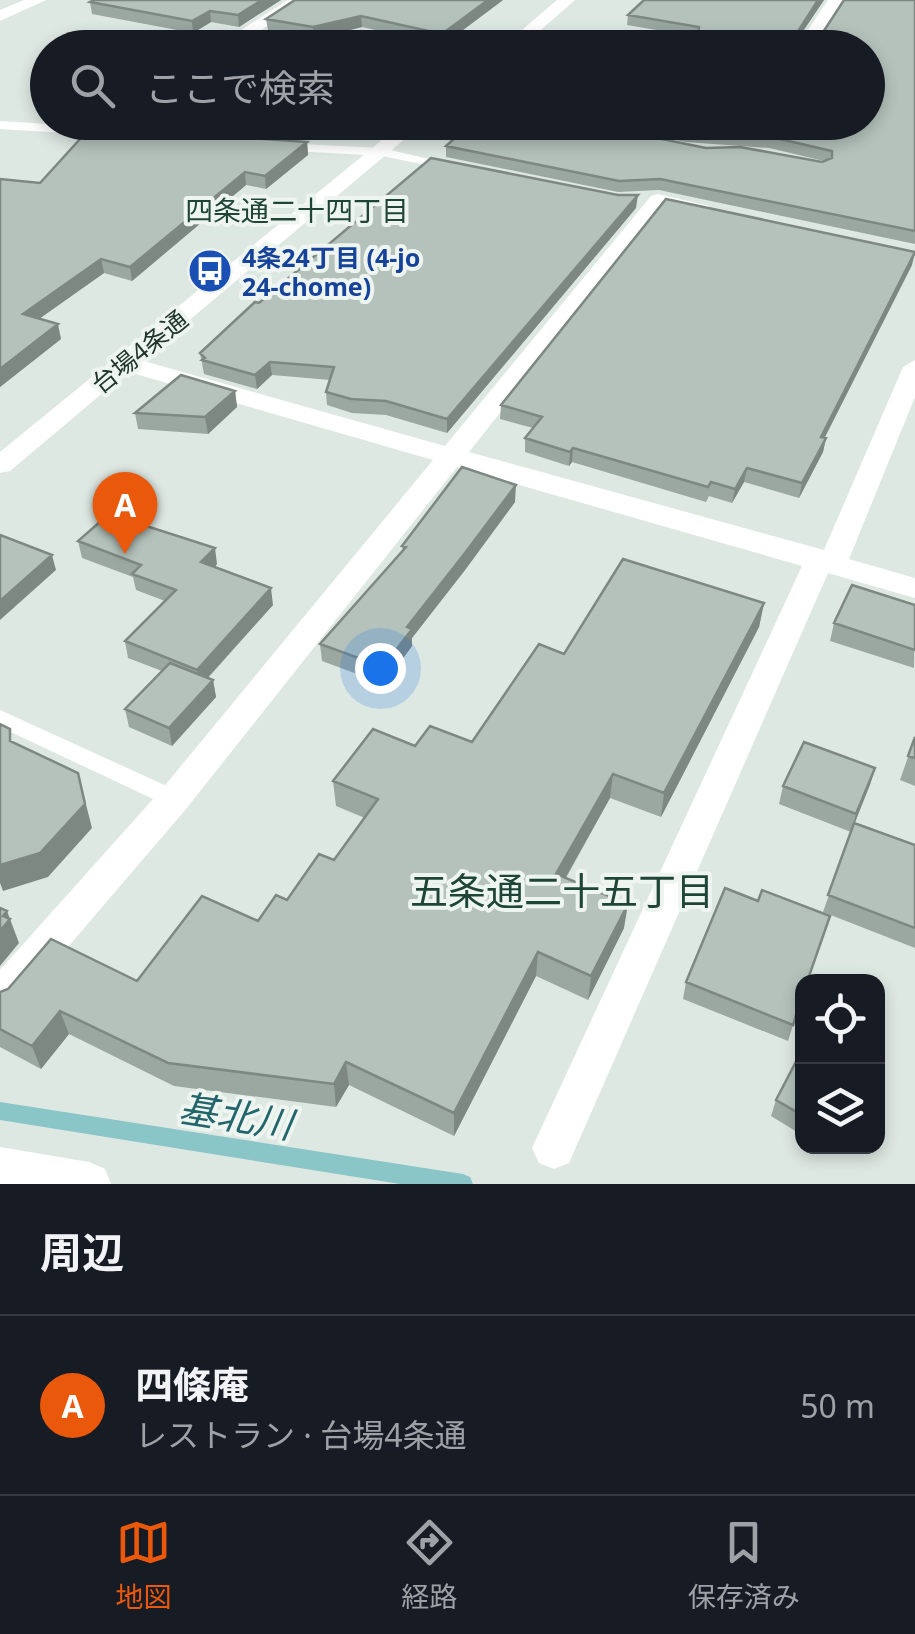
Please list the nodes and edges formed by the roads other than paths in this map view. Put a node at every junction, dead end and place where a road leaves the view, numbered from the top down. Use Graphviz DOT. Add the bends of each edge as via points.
graph roads {
  1 [pos="38,0"];
  2 [pos="299,0"];
  3 [pos="568,0"];
  4 [pos="836,0"];
  5 [pos="0,16"];
  6 [pos="250,30"];
  7 [pos="531,30"];
  8 [pos="816,30"];
  9 [pos="0,125"];
  10 [pos="30,127"];
  11 [pos="396,140"];
  12 [pos="268,146"];
  13 [pos="382,152"];
  14 [pos="473,170"];
  15 [pos="731,216"];
  16 [pos="124,363"];
  17 [pos="915,367"];
  18 [pos="448,457"];
  19 [pos="0,464"];
  20 [pos="827,561"];
  21 [pos="915,588"];
  22 [pos="0,718"];
  23 [pos="174,799"];
  24 [pos="0,998"];
  25 [pos="554,1148"];
  26 [pos="0,1169"];
  27 [pos="89,1184"];
  1 -- 5 [label="street"];
  2 -- 6 [label="street"];
  3 -- 7 [label="street"];
  4 -- 8 [label="street"];
  9 -- 10 [label="lane"];
  11 -- 13 [label="street, 台場4条通"];
  12 -- 13 [label="lane"];
  13 -- 14 [label="lane"];
  13 -- 16 [label="street, 台場4条通"];
  15 -- 18 [label="street" via="648,200"];
  16 -- 18 [label="street"];
  16 -- 19 [label="street, 台場4条通"];
  17 -- 20 [label="street"];
  18 -- 20 [label="street"];
  18 -- 23 [label="street"];
  20 -- 21 [label="street"];
  20 -- 25 [label="street"];
  22 -- 23 [label="lane"];
  23 -- 24 [label="street"];
  26 -- 27 [label="street"];
}
